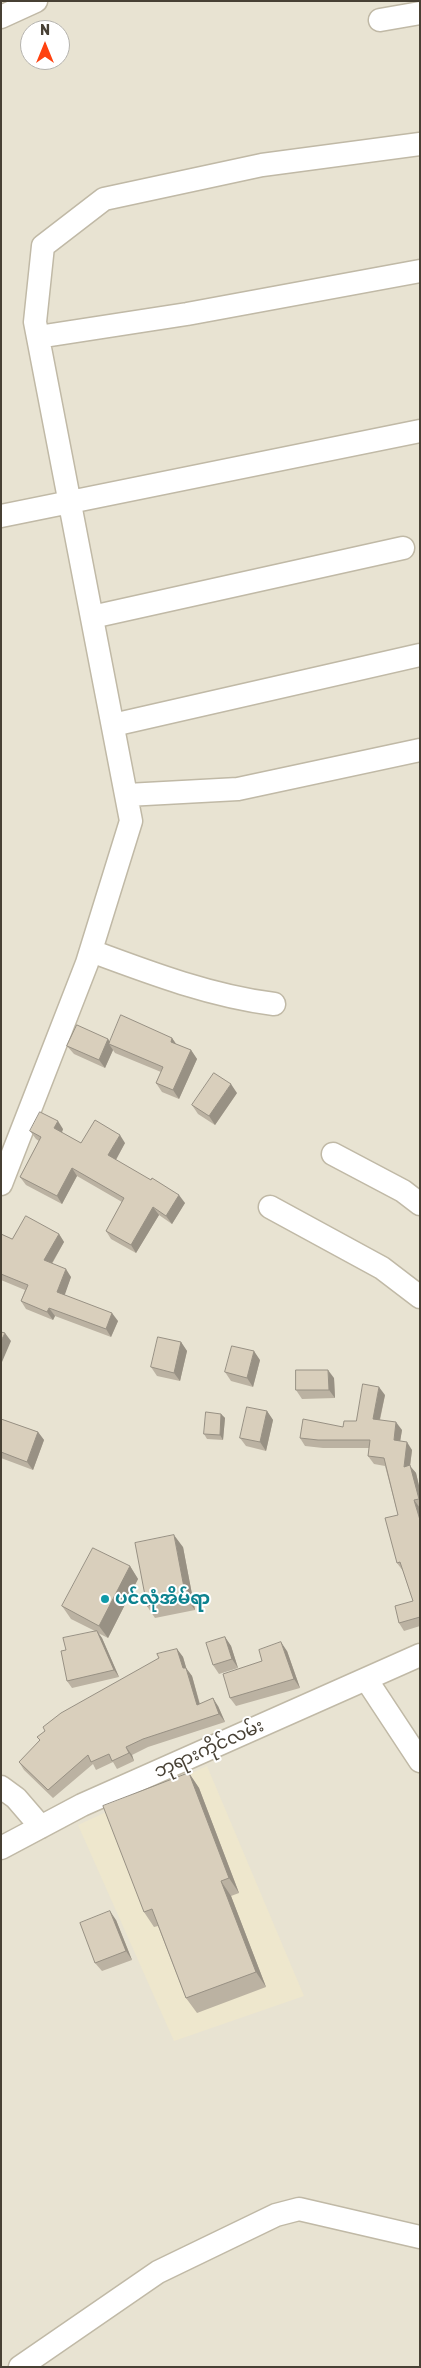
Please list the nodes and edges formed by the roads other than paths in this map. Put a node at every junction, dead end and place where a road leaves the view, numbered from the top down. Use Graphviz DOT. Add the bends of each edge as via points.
graph roads {
  1 [pos="36,1"];
  2 [pos="420,13"];
  3 [pos="1,17"];
  4 [pos="380,20"];
  5 [pos="420,144"];
  6 [pos="420,271"];
  7 [pos="38,337"];
  8 [pos="420,431"];
  9 [pos="70,503"];
  10 [pos="1,516"];
  11 [pos="403,548"];
  12 [pos="92,617"];
  13 [pos="420,655"];
  14 [pos="113,725"];
  15 [pos="420,750"];
  16 [pos="126,795"];
  17 [pos="91,951"];
  18 [pos="274,1004"];
  19 [pos="333,1154"];
  20 [pos="1,1184"];
  21 [pos="420,1204"];
  22 [pos="270,1207"];
  23 [pos="420,1297"];
  24 [pos="420,1655"];
  25 [pos="366,1679"];
  26 [pos="420,1761"];
  27 [pos="1,1787"];
  28 [pos="41,1827"];
  29 [pos="1,1848"];
  30 [pos="420,2237"];
  31 [pos="20,2367"];
  1 -- 3 [label="street"];
  2 -- 4 [label="street"];
  5 -- 7 [label="street" via="262,165 104,200 43,246 36,322"];
  6 -- 7 [label="street" via="187,314"];
  7 -- 9 [label="street"];
  8 -- 9 [label="street"];
  9 -- 10 [label="street"];
  9 -- 12 [label="street"];
  11 -- 12 [label="street"];
  12 -- 14 [label="street"];
  13 -- 14 [label="street"];
  14 -- 16 [label="street"];
  15 -- 16 [label="street" via="238,789"];
  16 -- 17 [label="street" via="131,822"];
  17 -- 18 [label="street" via="163,978 249,1001"];
  17 -- 20 [label="street"];
  19 -- 21 [label="street"];
  22 -- 23 [label="street" via="382,1268"];
  24 -- 25 [label="street, ဘုရားကိုင်လမ်း"];
  25 -- 26 [label="street"];
  25 -- 28 [label="street, ဘုရားကိုင်လမ်း" via="82,1805"];
  27 -- 28 [label="street" via="16,1798"];
  28 -- 29 [label="street, ဘုရားကိုင်လမ်း"];
  30 -- 31 [label="street" via="299,2209 276,2215 158,2272"];
}
